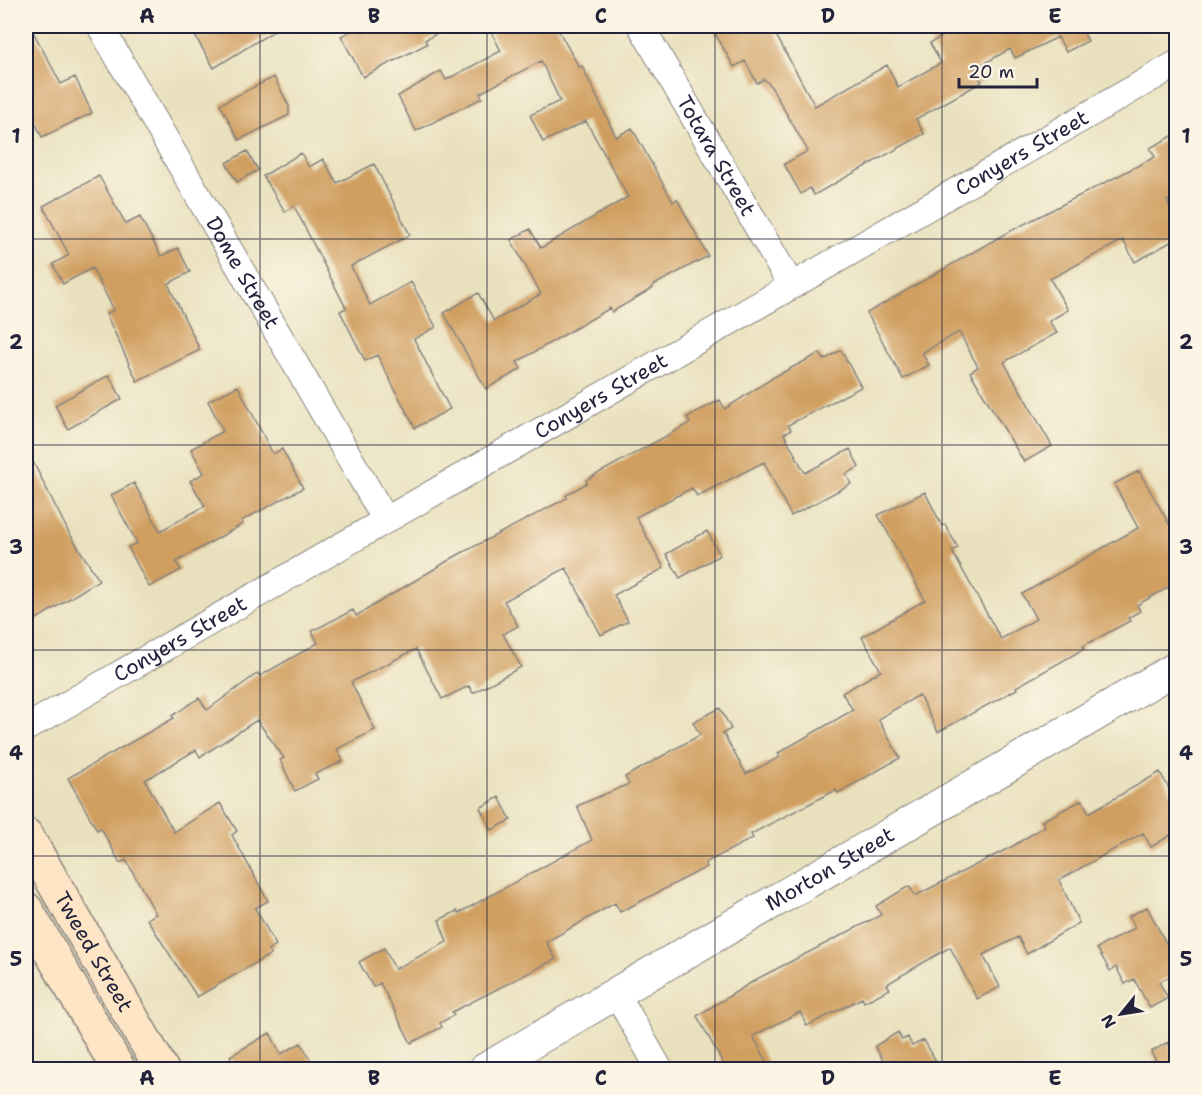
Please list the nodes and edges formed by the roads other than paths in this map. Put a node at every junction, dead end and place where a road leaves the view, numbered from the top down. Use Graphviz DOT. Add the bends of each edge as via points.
graph roads {
  1 [pos="100,26"];
  2 [pos="642,26"];
  3 [pos="1176,64"];
  4 [pos="791,285"];
  5 [pos="385,519"];
  6 [pos="1176,668"];
  7 [pos="26,728"];
  8 [pos="26,835"];
  9 [pos="26,909"];
  10 [pos="616,993"];
  11 [pos="119,1070"];
  12 [pos="162,1070"];
  13 [pos="484,1070"];
  14 [pos="660,1070"];
  1 -- 5 [label="street, Dome Street"];
  2 -- 4 [label="street, Totara Street"];
  3 -- 4 [label="street, Conyers Street"];
  4 -- 5 [label="street, Conyers Street"];
  5 -- 7 [label="street, Conyers Street"];
  6 -- 10 [label="street, Morton Street"];
  8 -- 12 [label="main road, Tweed Street"];
  9 -- 11 [label="main road, Tweed Street"];
  10 -- 13 [label="street, Morton Street"];
  10 -- 14 [label="street"];
}
